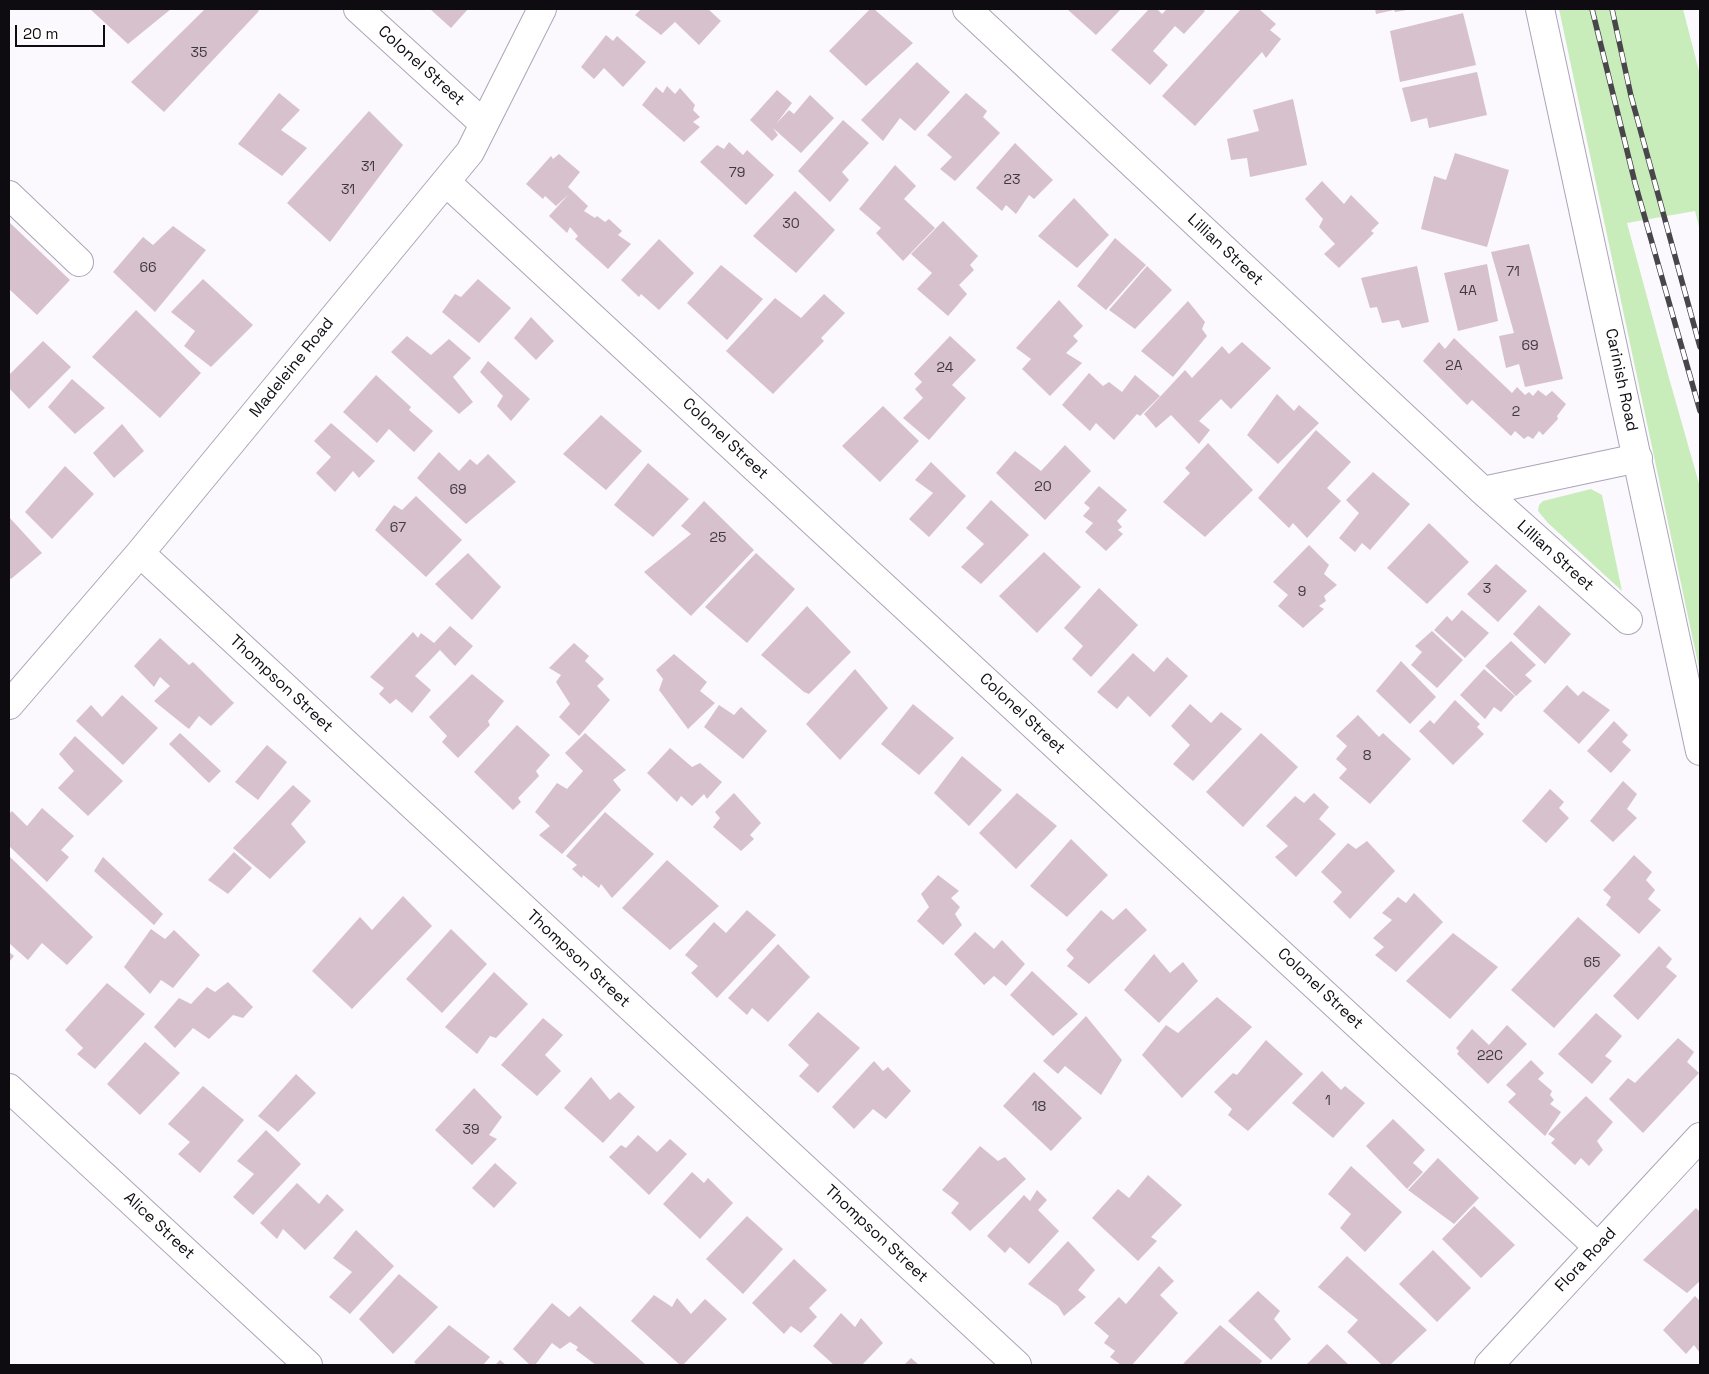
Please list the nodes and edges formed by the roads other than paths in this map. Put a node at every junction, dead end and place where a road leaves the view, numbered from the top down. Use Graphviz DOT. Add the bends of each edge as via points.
graph roads {
  1 [pos="358,9"];
  2 [pos="542,9"];
  3 [pos="967,9"];
  4 [pos="1540,9"];
  5 [pos="484,124"];
  6 [pos="446,182"];
  7 [pos="9,195"];
  8 [pos="79,262"];
  9 [pos="1638,458"];
  10 [pos="1483,491"];
  11 [pos="140,553"];
  12 [pos="1628,620"];
  13 [pos="9,705"];
  14 [pos="1700,751"];
  15 [pos="9,1088"];
  16 [pos="1694,1147"];
  17 [pos="1598,1247"];
  18 [pos="308,1365"];
  19 [pos="1017,1365"];
  20 [pos="1489,1365"];
  1 -- 5 [label="street, Colonel Street"];
  2 -- 5 [label="street, Madeleine Road"];
  3 -- 10 [label="street, Lillian Street"];
  4 -- 9 [label="street, Carinish Road"];
  5 -- 6 [label="street, Madeleine Road" via="470,152"];
  6 -- 11 [label="street, Madeleine Road"];
  6 -- 17 [label="street, Colonel Street"];
  7 -- 8 [label="street"];
  9 -- 10 [label="street"];
  9 -- 14 [label="street, Carinish Road"];
  10 -- 12 [label="street, Lillian Street"];
  11 -- 13 [label="street, Madeleine Road"];
  11 -- 19 [label="street, Thompson Street"];
  15 -- 18 [label="street, Alice Street"];
  16 -- 17 [label="street, Flora Road"];
  17 -- 20 [label="street, Flora Road"];
}
